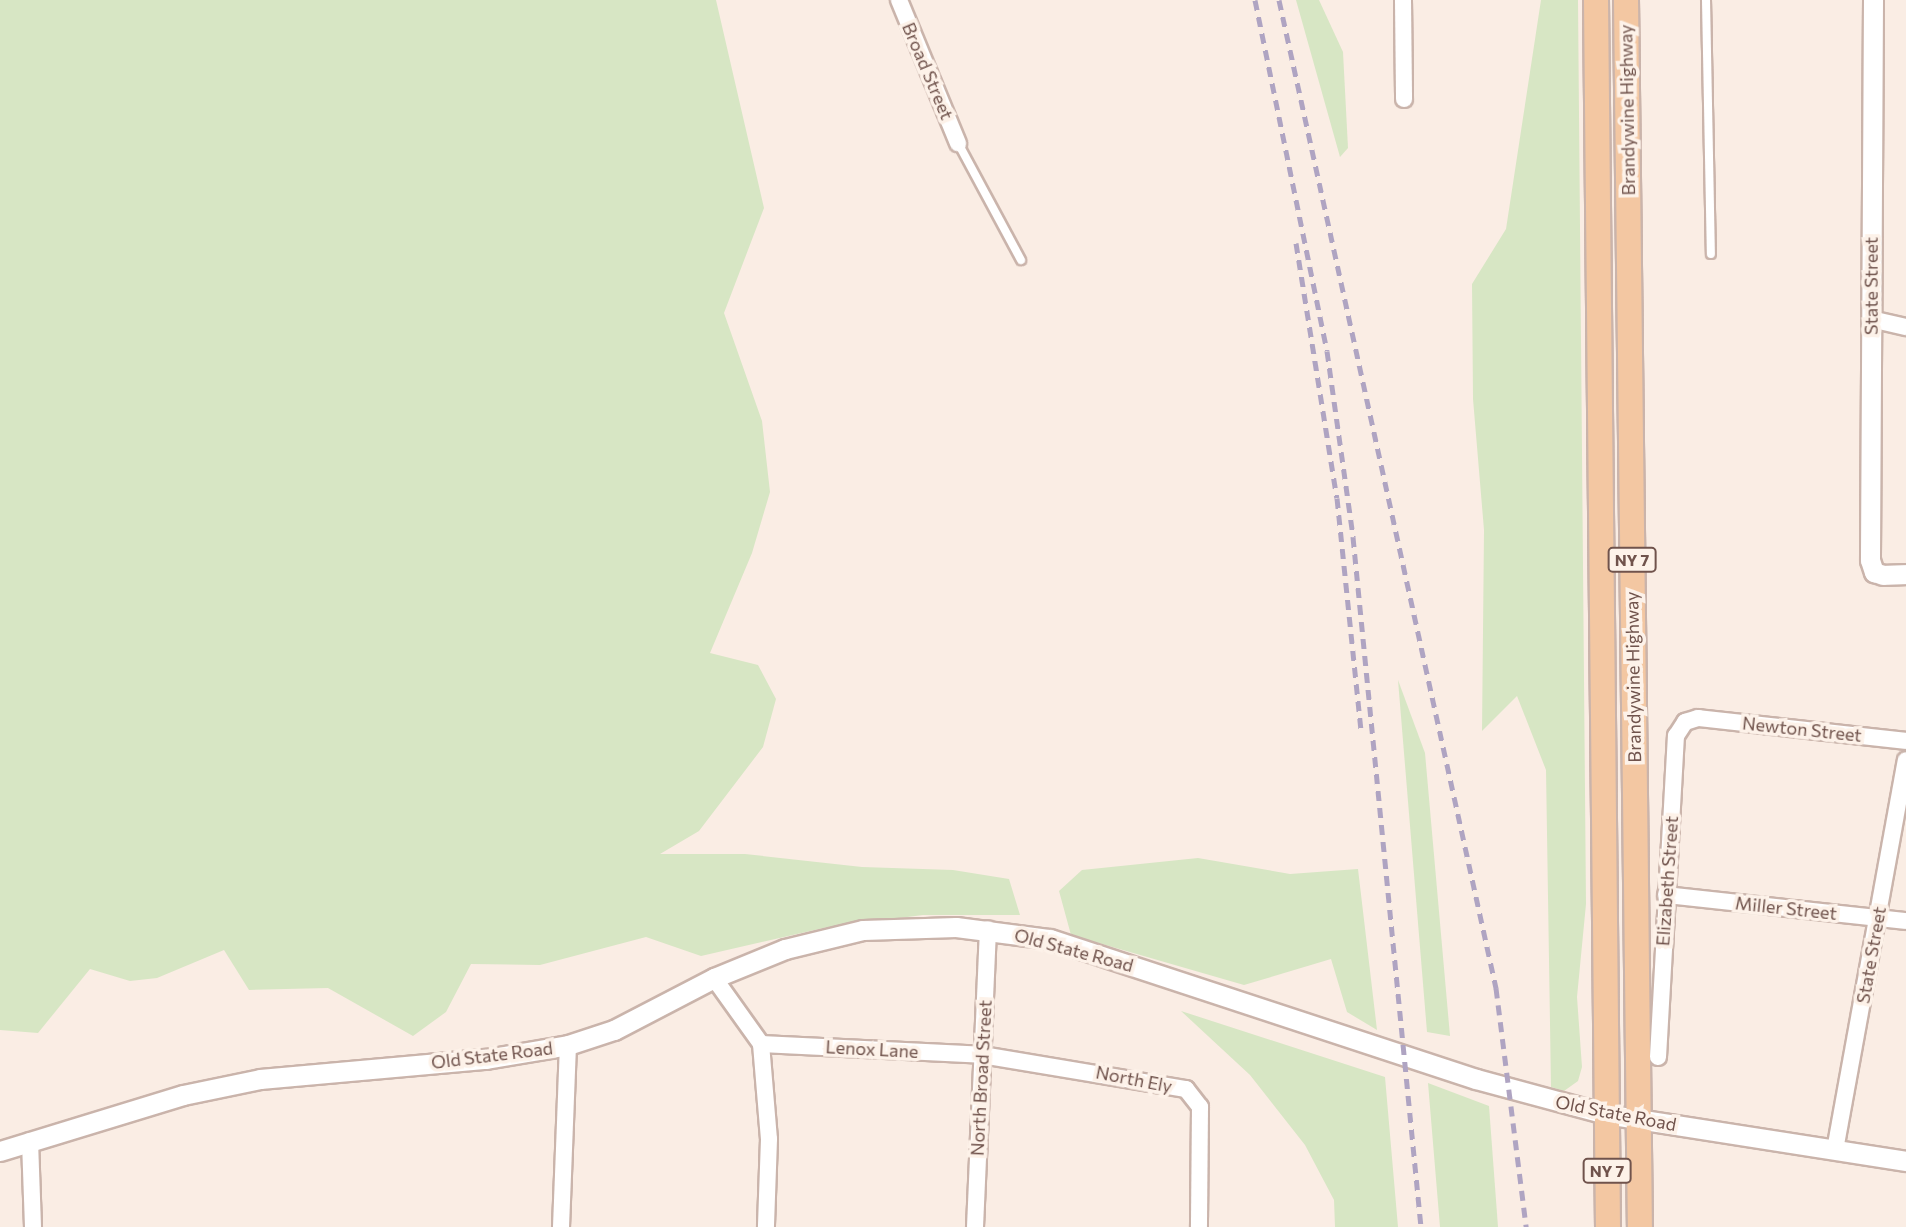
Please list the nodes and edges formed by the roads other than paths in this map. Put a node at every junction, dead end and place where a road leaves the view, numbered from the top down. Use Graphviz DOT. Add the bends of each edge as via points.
graph roads {
  1 [pos="899,0"];
  2 [pos="1404,0"];
  3 [pos="1595,0"];
  4 [pos="1626,0"];
  5 [pos="1706,0"];
  6 [pos="1873,0"];
  7 [pos="1404,99"];
  8 [pos="958,143"];
  9 [pos="1711,254"];
  10 [pos="1021,260"];
  11 [pos="1871,319"];
  12 [pos="1906,327"];
  13 [pos="1906,574"];
  14 [pos="1698,718"];
  15 [pos="1906,741"];
  16 [pos="1906,760"];
  17 [pos="1666,895"];
  18 [pos="1878,918"];
  19 [pos="1906,921"];
  20 [pos="988,929"];
  21 [pos="714,978"];
  22 [pos="761,1044"];
  23 [pos="568,1045"];
  24 [pos="982,1055"];
  25 [pos="1658,1057"];
  26 [pos="1606,1114"];
  27 [pos="1639,1119"];
  28 [pos="30,1141"];
  29 [pos="1835,1150"];
  30 [pos="0,1151"];
  31 [pos="1906,1161"];
  32 [pos="33,1227"];
  33 [pos="561,1227"];
  34 [pos="766,1227"];
  35 [pos="975,1227"];
  36 [pos="1199,1227"];
  37 [pos="1608,1227"];
  38 [pos="1640,1227"];
  1 -- 8 [label="street, Broad Street"];
  2 -- 7 [label="street"];
  3 -- 26 [label="main road, Brandywine Highway / NY 7"];
  4 -- 27 [label="main road, Brandywine Highway / NY 7"];
  5 -- 9 [label="lane"];
  6 -- 11 [label="street, State Street"];
  8 -- 10 [label="lane"];
  11 -- 12 [label="street"];
  11 -- 13 [label="street, State Street" via="1870,551 1874,572"];
  14 -- 15 [label="street, Newton Street"];
  14 -- 17 [label="street, Elizabeth Street" via="1685,722 1676,736"];
  16 -- 18 [label="street, State Street"];
  17 -- 18 [label="street, Miller Street"];
  17 -- 25 [label="street, Elizabeth Street"];
  18 -- 19 [label="street, Miller Street"];
  18 -- 29 [label="street, State Street"];
  20 -- 21 [label="street, Old State Road" via="863,930 785,949"];
  20 -- 24 [label="street, North Broad Street"];
  20 -- 26 [label="street, Old State Road" via="1050,939 1476,1079"];
  21 -- 22 [label="street"];
  21 -- 23 [label="street, Old State Road" via="614,1030"];
  22 -- 24 [label="street, Lenox Lane"];
  22 -- 34 [label="street" via="769,1139"];
  23 -- 28 [label="street, Old State Road" via="486,1059 260,1079 183,1095"];
  23 -- 33 [label="street"];
  24 -- 35 [label="street, North Broad Street"];
  24 -- 36 [label="street, North Ely" via="1146,1081 1192,1094 1200,1107"];
  26 -- 27 [label="street, Old State Road"];
  26 -- 37 [label="main road, Brandywine Highway / NY 7"];
  27 -- 29 [label="street, Old State Road"];
  27 -- 38 [label="main road, Brandywine Highway / NY 7"];
  28 -- 30 [label="street, Old State Road"];
  28 -- 32 [label="street"];
  29 -- 31 [label="street, Old State Road"];
}
